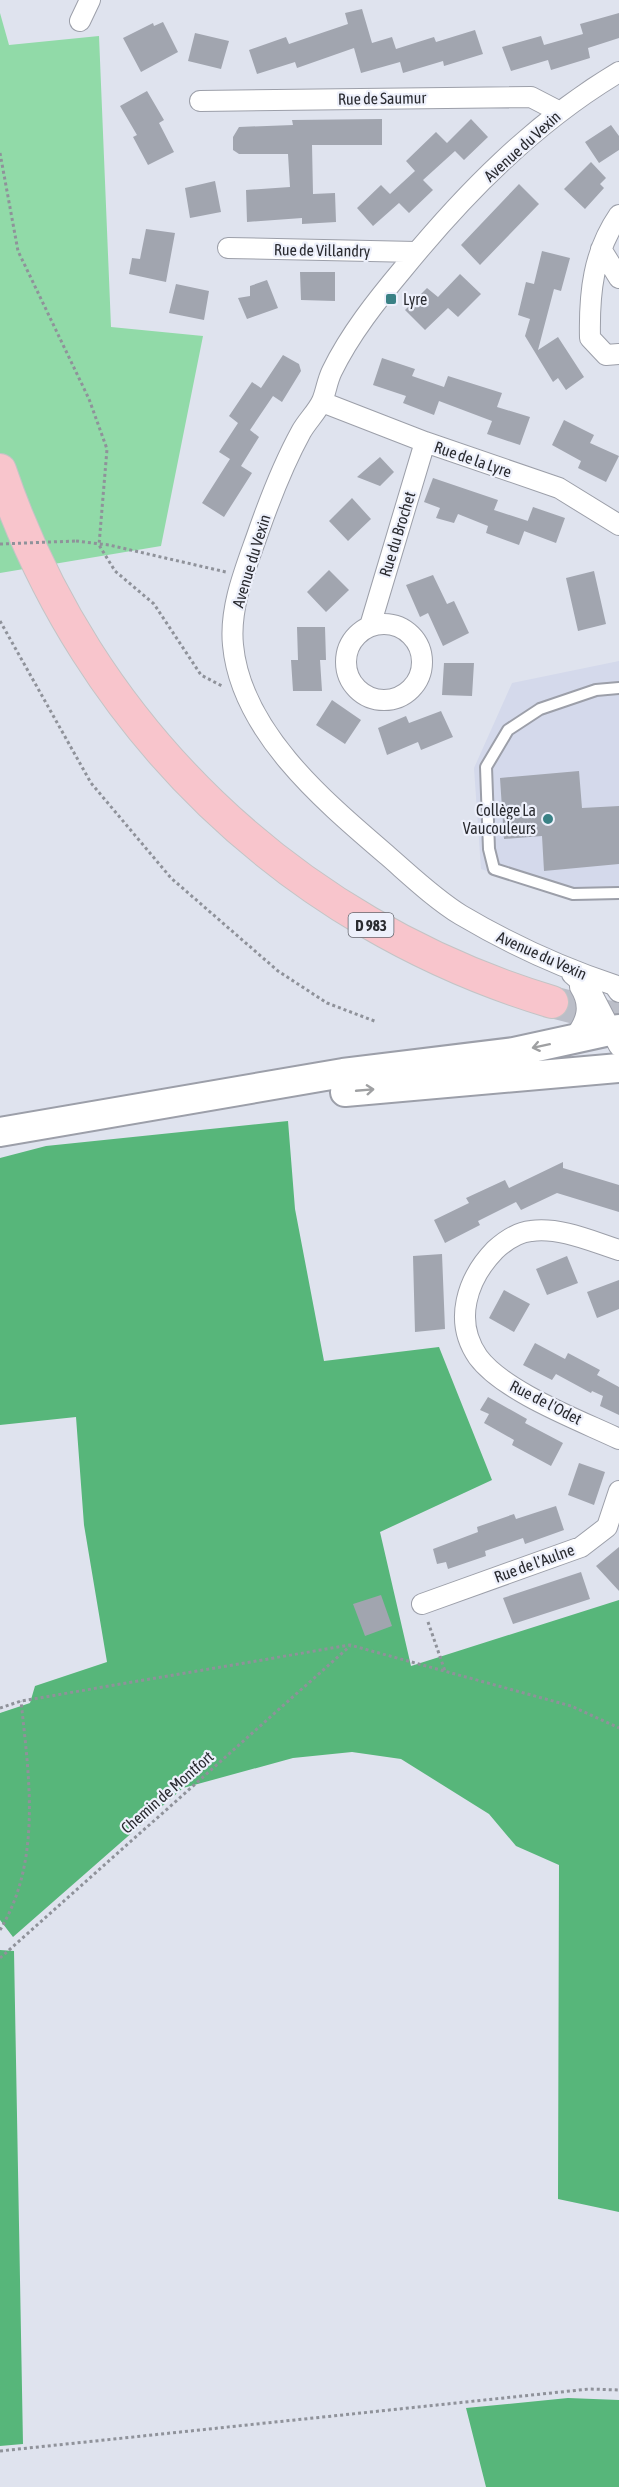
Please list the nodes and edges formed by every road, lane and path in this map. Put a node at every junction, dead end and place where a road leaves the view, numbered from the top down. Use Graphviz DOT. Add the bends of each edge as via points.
graph roads {
  1 [pos="90,0"];
  2 [pos="80,21"];
  3 [pos="619,72"];
  4 [pos="200,101"];
  5 [pos="560,112"];
  6 [pos="0,153"];
  7 [pos="619,215"];
  8 [pos="228,248"];
  9 [pos="601,249"];
  10 [pos="416,252"];
  11 [pos="619,278"];
  12 [pos="619,354"];
  13 [pos="322,402"];
  14 [pos="425,442"];
  15 [pos="0,470"];
  16 [pos="619,525"];
  17 [pos="0,544"];
  18 [pos="99,544"];
  19 [pos="243,576"];
  20 [pos="0,621"];
  21 [pos="370,626"];
  22 [pos="242,688"];
  23 [pos="619,688"];
  24 [pos="619,893"];
  25 [pos="568,970"];
  26 [pos="617,987"];
  27 [pos="552,1002"];
  28 [pos="376,1022"];
  29 [pos="617,1035"];
  30 [pos="573,1039"];
  31 [pos="619,1068"];
  32 [pos="223,1094"];
  33 [pos="0,1132"];
  34 [pos="619,1250"];
  35 [pos="619,1439"];
  36 [pos="619,1491"];
  37 [pos="422,1604"];
  38 [pos="350,1645"];
  39 [pos="445,1671"];
  40 [pos="21,1701"];
  41 [pos="0,1708"];
  42 [pos="619,1728"];
  43 [pos="0,1930"];
  44 [pos="0,1958"];
  45 [pos="619,2390"];
  46 [pos="0,2451"];
  1 -- 2 [label="street"];
  3 -- 5 [label="street, Avenue du Vexin"];
  4 -- 5 [label="street, Rue de Saumur" via="531,97"];
  5 -- 10 [label="street, Avenue du Vexin" via="503,160 444,218"];
  6 -- 18 [label="path" via="18,251 89,399 107,449"];
  7 -- 9 [label="street"];
  8 -- 10 [label="street, Rue de Villandry"];
  9 -- 11 [label="street"];
  9 -- 12 [label="street" via="590,294 590,338 606,354"];
  10 -- 13 [label="street, Avenue du Vexin" via="367,313 332,372"];
  13 -- 14 [label="street, Rue de la Lyre"];
  13 -- 19 [label="street, Avenue du Vexin" via="303,428 274,489"];
  14 -- 16 [label="street, Rue de la Lyre" via="559,488"];
  14 -- 21 [label="street, Rue du Brochet"];
  15 -- 27 [label="main road, D 983" via="25,536 79,640 137,723 214,807 295,875 363,920 433,957"];
  17 -- 18 [label="path, bridge"];
  18 -- 19 [label="path"];
  18 -- 22 [label="path" via="115,571 154,604 201,675 219,686"];
  19 -- 22 [label="street, Avenue du Vexin" via="234,615 233,644"];
  20 -- 28 [label="path" via="91,783 171,878 278,971 327,1003"];
  22 -- 25 [label="street, Avenue du Vexin" via="260,724 324,801 457,913"];
  23 -- 24 [label="lane" via="596,690 540,709 508,730 486,767 489,849 494,869 573,894"];
  25 -- 26 [label="street, Avenue du Vexin"];
  25 -- 29 [label="street" via="591,990"];
  25 -- 30 [label="street" via="586,996 583,1027"];
  29 -- 30 [label="main road"];
  30 -- 32 [label="main road, one-way" via="514,1052 343,1073"];
  32 -- 31 [label="main road, one-way" via="333,1093"];
  32 -- 33 [label="main road"];
  34 -- 35 [label="street, Rue de l'Odet" via="551,1230 528,1231 505,1241 481,1265 466,1294 464,1323 478,1356 494,1373 515,1388"];
  36 -- 37 [label="street, Rue de l'Aulne" via="606,1527 581,1546"];
  37 -- 39 [label="path"];
  38 -- 39 [label="path"];
  38 -- 40 [label="path"];
  38 -- 44 [label="path, Chemin de Montfort"];
  39 -- 42 [label="path" via="571,1706"];
  40 -- 41 [label="path"];
  40 -- 43 [label="path" via="30,1784 27,1858"];
  45 -- 46 [label="path" via="589,2389"];
}
